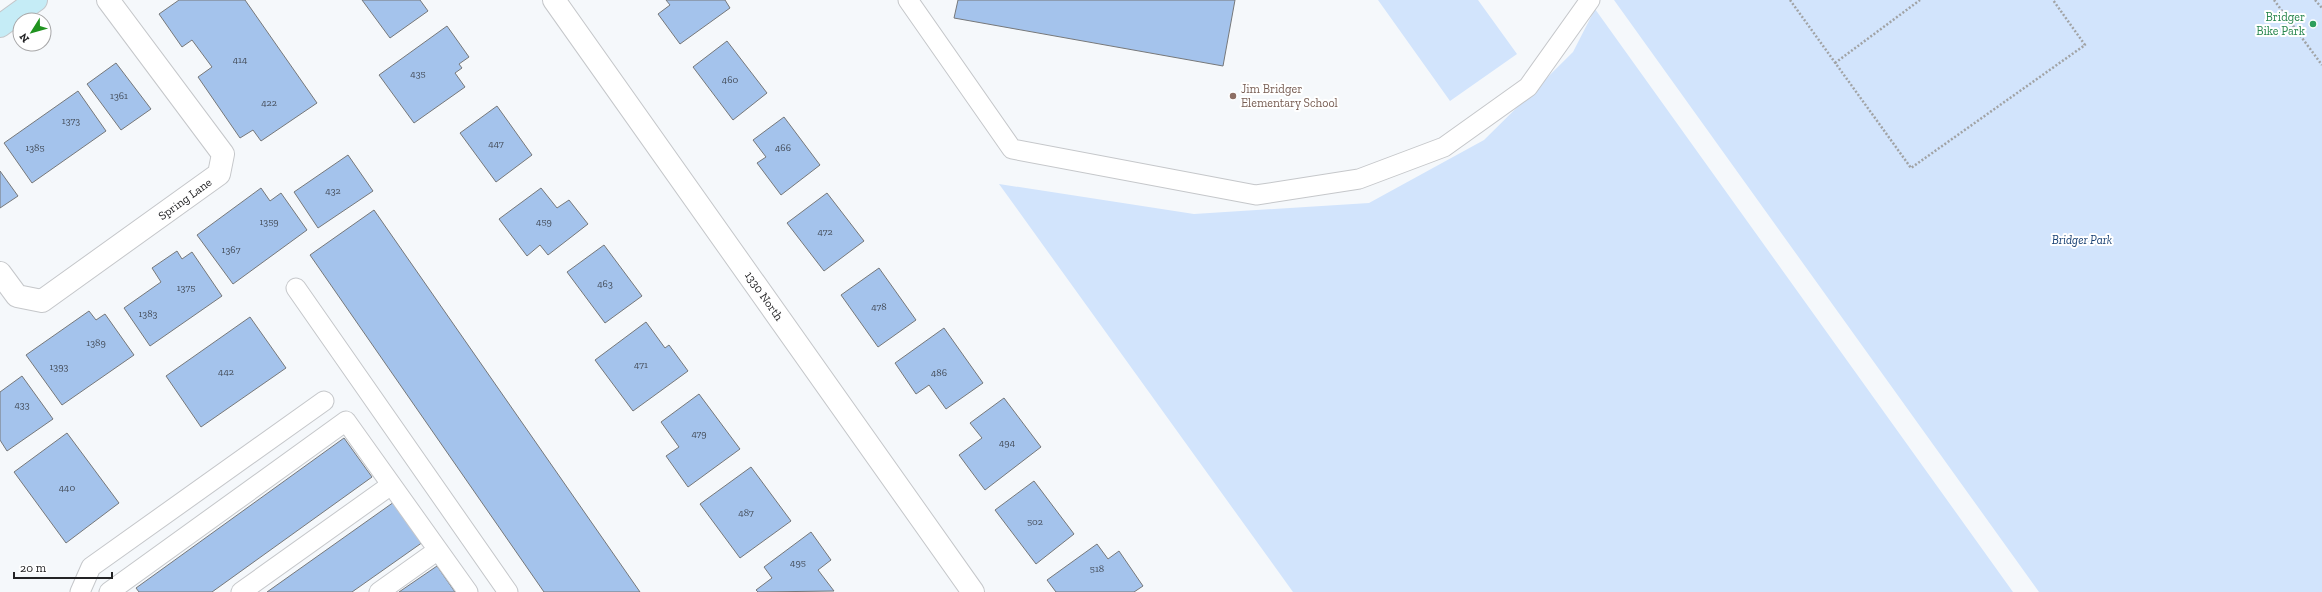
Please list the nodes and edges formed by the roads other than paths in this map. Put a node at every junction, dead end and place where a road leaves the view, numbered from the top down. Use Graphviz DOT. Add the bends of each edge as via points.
graph roads {
  1 [pos="36,0"];
  2 [pos="108,0"];
  3 [pos="554,0"];
  4 [pos="908,0"];
  5 [pos="1590,0"];
  6 [pos="0,26"];
  7 [pos="0,272"];
  8 [pos="296,288"];
  9 [pos="324,401"];
  10 [pos="392,485"];
  11 [pos="438,550"];
  12 [pos="120,589"];
  13 [pos="86,591"];
  14 [pos="241,592"];
  15 [pos="379,592"];
  16 [pos="468,592"];
  17 [pos="508,592"];
  18 [pos="973,592"];
  1 -- 6 [label="street"];
  2 -- 7 [label="street, Spring Lane" via="223,154 219,174 42,301 17,296"];
  3 -- 18 [label="street, 1330 North"];
  4 -- 5 [label="lane" via="1012,149 1256,195 1360,179 1444,147 1528,87"];
  8 -- 17 [label="lane"];
  9 -- 13 [label="lane" via="91,567"];
  10 -- 11 [label="lane"];
  10 -- 12 [label="lane" via="346,421"];
  10 -- 14 [label="lane"];
  11 -- 15 [label="lane"];
  11 -- 16 [label="lane"];
}
